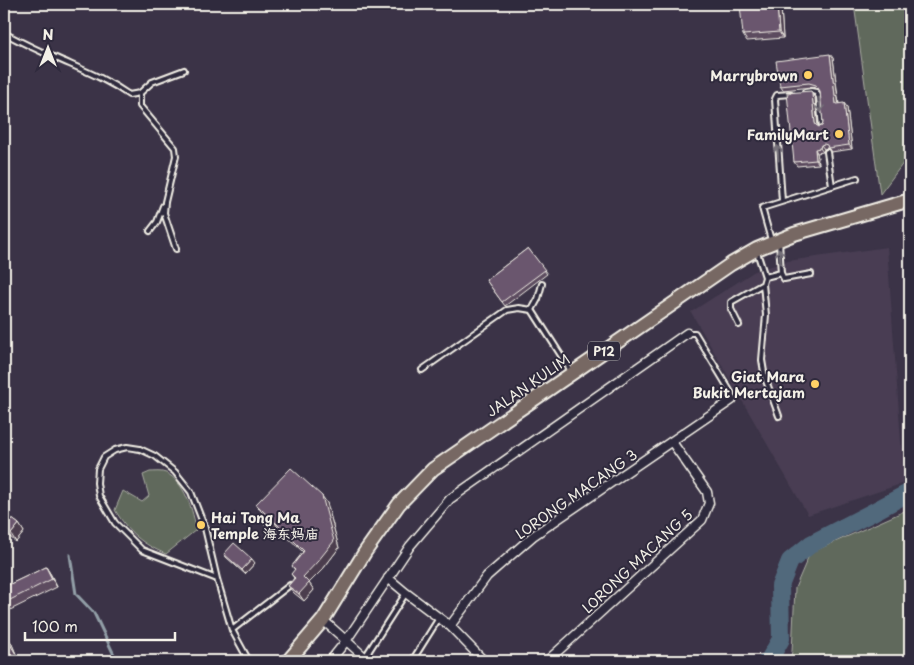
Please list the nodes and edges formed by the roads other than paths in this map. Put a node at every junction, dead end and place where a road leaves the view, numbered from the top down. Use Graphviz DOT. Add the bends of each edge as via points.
graph roads {
  1 [pos="4,33"];
  2 [pos="184,70"];
  3 [pos="803,92"];
  4 [pos="140,93"];
  5 [pos="794,93"];
  6 [pos="822,127"];
  7 [pos="827,152"];
  8 [pos="857,178"];
  9 [pos="832,186"];
  10 [pos="910,192"];
  11 [pos="910,200"];
  12 [pos="782,201"];
  13 [pos="165,202"];
  14 [pos="882,208"];
  15 [pos="150,231"];
  16 [pos="775,241"];
  17 [pos="176,250"];
  18 [pos="756,250"];
  19 [pos="781,272"];
  20 [pos="811,274"];
  21 [pos="765,276"];
  22 [pos="542,284"];
  23 [pos="763,284"];
  24 [pos="532,310"];
  25 [pos="739,325"];
  26 [pos="688,333"];
  27 [pos="422,370"];
  28 [pos="572,373"];
  29 [pos="732,400"];
  30 [pos="779,416"];
  31 [pos="672,442"];
  32 [pos="388,578"];
  33 [pos="217,579"];
  34 [pos="290,585"];
  35 [pos="406,593"];
  36 [pos="439,618"];
  37 [pos="323,620"];
  38 [pos="450,626"];
  39 [pos="232,630"];
  40 [pos="346,641"];
  41 [pos="367,659"];
  42 [pos="249,661"];
  43 [pos="288,661"];
  44 [pos="330,661"];
  45 [pos="412,661"];
  46 [pos="484,661"];
  47 [pos="547,661"];
  1 -- 4 [label="lane" via="91,73 129,95"];
  2 -- 4 [label="lane" via="152,82"];
  3 -- 6 [label="lane, one-way" via="816,92 819,97"];
  4 -- 13 [label="lane" via="140,106 175,148"];
  12 -- 5 [label="lane, one-way" via="775,99 777,95"];
  7 -- 9 [label="lane"];
  8 -- 9 [label="lane"];
  9 -- 12 [label="lane"];
  10 -- 14 [label="main road"];
  11 -- 14 [label="main road"];
  12 -- 16 [label="lane" via="762,208"];
  13 -- 15 [label="lane"];
  13 -- 17 [label="lane" via="164,213"];
  14 -- 16 [label="main road, JALAN KULIM / P12"];
  16 -- 18 [label="main road, JALAN KULIM / P12"];
  19 -- 16 [label="lane, one-way"];
  18 -- 21 [label="lane"];
  18 -- 28 [label="main road, JALAN KULIM / P12"];
  19 -- 20 [label="lane" via="784,279"];
  19 -- 21 [label="lane"];
  21 -- 23 [label="lane"];
  22 -- 24 [label="lane"];
  23 -- 25 [label="lane" via="731,302"];
  23 -- 30 [label="lane" via="766,315 762,360"];
  24 -- 27 [label="lane" via="507,310"];
  24 -- 28 [label="lane"];
  26 -- 29 [label="lane" via="695,332 732,394"];
  26 -- 32 [label="street" via="450,499"];
  28 -- 37 [label="main road, JALAN KULIM / P12" via="433,469 399,504"];
  29 -- 31 [label="street, LORONG MACANG 3"];
  31 -- 38 [label="street, LORONG MACANG 3" via="533,536 488,576"];
  31 -- 47 [label="street, LORONG MACANG 5" via="707,492 709,503 702,520"];
  32 -- 35 [label="street"];
  32 -- 40 [label="street"];
  33 -- 33 [label="lane" via="142,550 115,523 99,496 98,469 104,458 115,450 127,447 140,449 175,472 191,492 205,528"];
  33 -- 39 [label="lane"];
  34 -- 39 [label="lane"];
  35 -- 36 [label="street"];
  35 -- 41 [label="lane"];
  36 -- 38 [label="street"];
  36 -- 45 [label="lane"];
  37 -- 40 [label="street"];
  37 -- 43 [label="main road, JALAN KULIM / P12"];
  38 -- 46 [label="street"];
  39 -- 42 [label="lane"];
  40 -- 41 [label="street"];
  40 -- 44 [label="street"];
}
